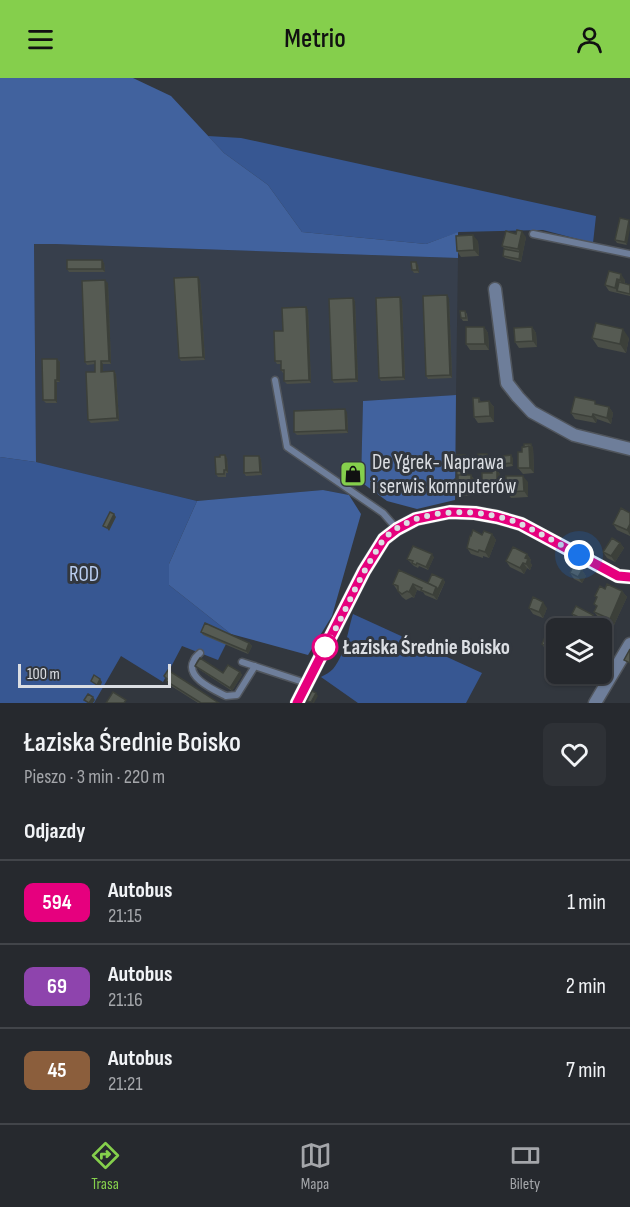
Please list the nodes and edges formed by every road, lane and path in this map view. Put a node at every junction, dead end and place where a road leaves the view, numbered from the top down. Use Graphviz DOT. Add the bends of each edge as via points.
graph roads {
  1 [pos="533,234"];
  2 [pos="630,254"];
  3 [pos="495,289"];
  4 [pos="275,380"];
  5 [pos="630,449"];
  6 [pos="397,529"];
  7 [pos="630,577"];
  8 [pos="630,644"];
  9 [pos="200,653"];
  10 [pos="242,662"];
  11 [pos="255,666"];
  12 [pos="307,684"];
  13 [pos="297,703"];
  14 [pos="595,703"];
  1 -- 2 [label="lane"];
  3 -- 5 [label="street" via="507,383 518,397 532,412 574,435"];
  4 -- 6 [label="lane" via="287,447 383,513"];
  6 -- 7 [label="street" via="416,519 450,512 497,517 521,524 618,576"];
  6 -- 12 [label="street" via="384,539 364,571"];
  8 -- 14 [label="street"];
  9 -- 11 [label="lane" via="192,665 194,677 226,696 237,695"];
  10 -- 11 [label="lane"];
  11 -- 12 [label="lane"];
  12 -- 13 [label="street"];
}
